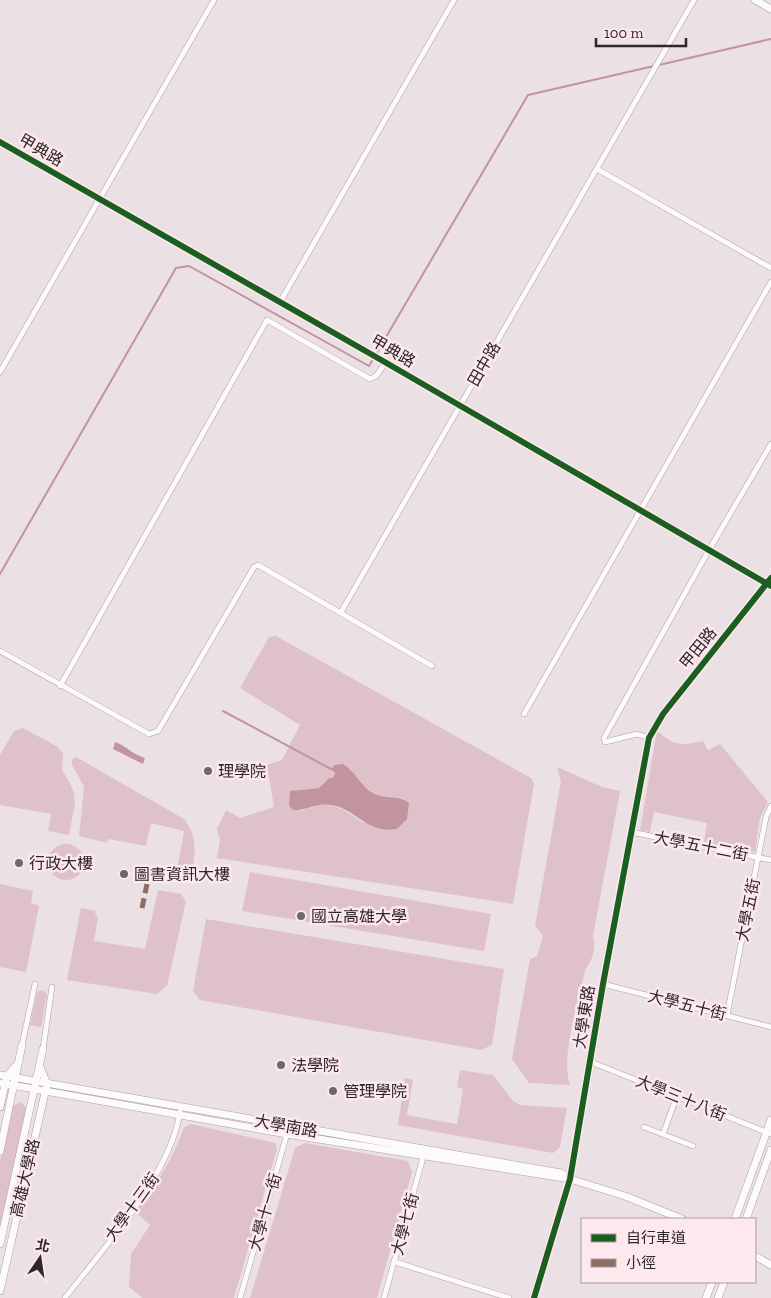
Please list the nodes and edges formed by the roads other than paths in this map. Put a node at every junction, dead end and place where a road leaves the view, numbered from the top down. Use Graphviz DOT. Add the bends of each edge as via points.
graph roads {
  1 [pos="214,0"];
  2 [pos="454,0"];
  3 [pos="694,0"];
  4 [pos="755,0"];
  5 [pos="771,9"];
  6 [pos="0,142"];
  7 [pos="597,169"];
  8 [pos="100,199"];
  9 [pos="771,268"];
  10 [pos="771,282"];
  11 [pos="280,302"];
  12 [pos="385,362"];
  13 [pos="0,372"];
  14 [pos="460,406"];
  15 [pos="771,444"];
  16 [pos="640,510"];
  17 [pos="709,550"];
  18 [pos="771,578"];
  19 [pos="769,585"];
  20 [pos="341,612"];
  21 [pos="0,651"];
  22 [pos="432,666"];
  23 [pos="60,686"];
  24 [pos="524,714"];
  25 [pos="649,738"];
  26 [pos="771,806"];
  27 [pos="631,832"];
  28 [pos="758,857"];
  29 [pos="771,860"];
  30 [pos="35,984"];
  31 [pos="603,984"];
  32 [pos="52,987"];
  33 [pos="727,1014"];
  34 [pos="771,1027"];
  35 [pos="22,1045"];
  36 [pos="43,1049"];
  37 [pos="19,1062"];
  38 [pos="591,1062"];
  39 [pos="40,1067"];
  40 [pos="3,1080"];
  41 [pos="16,1082"];
  42 [pos="36,1086"];
  43 [pos="46,1087"];
  44 [pos="677,1096"];
  45 [pos="0,1107"];
  46 [pos="180,1110"];
  47 [pos="771,1120"];
  48 [pos="644,1127"];
  49 [pos="288,1130"];
  50 [pos="769,1133"];
  51 [pos="663,1134"];
  52 [pos="694,1146"];
  53 [pos="771,1150"];
  54 [pos="0,1151"];
  55 [pos="425,1152"];
  56 [pos="570,1179"];
  57 [pos="680,1218"];
  58 [pos="735,1218"];
  59 [pos="746,1218"];
  60 [pos="0,1244"];
  61 [pos="756,1257"];
  62 [pos="395,1262"];
  63 [pos="771,1265"];
  64 [pos="712,1283"];
  65 [pos="724,1283"];
  66 [pos="0,1291"];
  67 [pos="65,1298"];
  68 [pos="240,1298"];
  69 [pos="384,1298"];
  70 [pos="509,1298"];
  71 [pos="534,1298"];
  72 [pos="706,1298"];
  73 [pos="718,1298"];
  1 -- 8 [label="street"];
  2 -- 11 [label="street"];
  3 -- 7 [label="street, 田中路"];
  4 -- 5 [label="street"];
  6 -- 8 [label="street, 甲典路"];
  7 -- 9 [label="street"];
  7 -- 14 [label="street, 田中路"];
  8 -- 11 [label="street, 甲典路"];
  8 -- 13 [label="street"];
  10 -- 16 [label="street"];
  11 -- 12 [label="street, 甲典路"];
  12 -- 14 [label="street, 甲典路"];
  12 -- 23 [label="street" via="376,376 370,379 268,320"];
  14 -- 16 [label="street, 甲典路"];
  14 -- 20 [label="street, 田中路"];
  15 -- 17 [label="street"];
  16 -- 17 [label="street, 甲典路"];
  16 -- 24 [label="street"];
  17 -- 19 [label="street, 甲典路"];
  17 -- 25 [label="street" via="604,738 605,742 637,734"];
  18 -- 19 [label="street, 甲田路"];
  19 -- 25 [label="street, 甲田路" via="663,714"];
  20 -- 22 [label="street"];
  20 -- 23 [label="street" via="262,566 254,567 158,731 153,734"];
  21 -- 23 [label="street"];
  25 -- 27 [label="street, 大學東路"];
  26 -- 28 [label="street, 大學五街"];
  27 -- 28 [label="street, 大學五十二街"];
  27 -- 31 [label="street, 大學東路"];
  28 -- 29 [label="street, 大學五十二街"];
  28 -- 33 [label="street, 大學五街"];
  30 -- 35 [label="street"];
  31 -- 33 [label="street, 大學五十街"];
  31 -- 38 [label="street, 大學東路"];
  32 -- 36 [label="street"];
  33 -- 34 [label="street, 大學五十街"];
  35 -- 37 [label="street, 高雄大學路"];
  36 -- 39 [label="street, 高雄大學路"];
  37 -- 40 [label="street"];
  37 -- 41 [label="street, 高雄大學路"];
  38 -- 44 [label="street, 大學三十八街"];
  38 -- 56 [label="street, 大學東路"];
  39 -- 42 [label="street, 高雄大學路"];
  39 -- 43 [label="street"];
  40 -- 41 [label="street, 大學南路"];
  40 -- 45 [label="street"];
  41 -- 42 [label="street, 大學南路"];
  41 -- 54 [label="street, 高雄大學路"];
  42 -- 43 [label="street, 大學南路"];
  42 -- 60 [label="street, 高雄大學路"];
  43 -- 46 [label="street, 大學南路"];
  43 -- 66 [label="street, 高雄大學路"];
  44 -- 50 [label="street, 大學三十八街"];
  44 -- 51 [label="street"];
  46 -- 49 [label="street, 大學南路"];
  46 -- 67 [label="street, 大學十三街" via="174,1141 160,1168"];
  47 -- 50 [label="street"];
  48 -- 51 [label="street"];
  49 -- 55 [label="street, 大學南路"];
  49 -- 68 [label="street, 大學十一街"];
  50 -- 58 [label="street"];
  51 -- 52 [label="street"];
  53 -- 59 [label="street"];
  55 -- 56 [label="street, 大學南路" via="519,1164 562,1173"];
  55 -- 62 [label="street, 大學七街"];
  56 -- 57 [label="street, 大學南路"];
  56 -- 71 [label="street, 大學東路"];
  61 -- 63 [label="street"];
  62 -- 69 [label="street, 大學七街"];
  62 -- 70 [label="street"];
  64 -- 72 [label="street"];
  65 -- 73 [label="street"];
}
